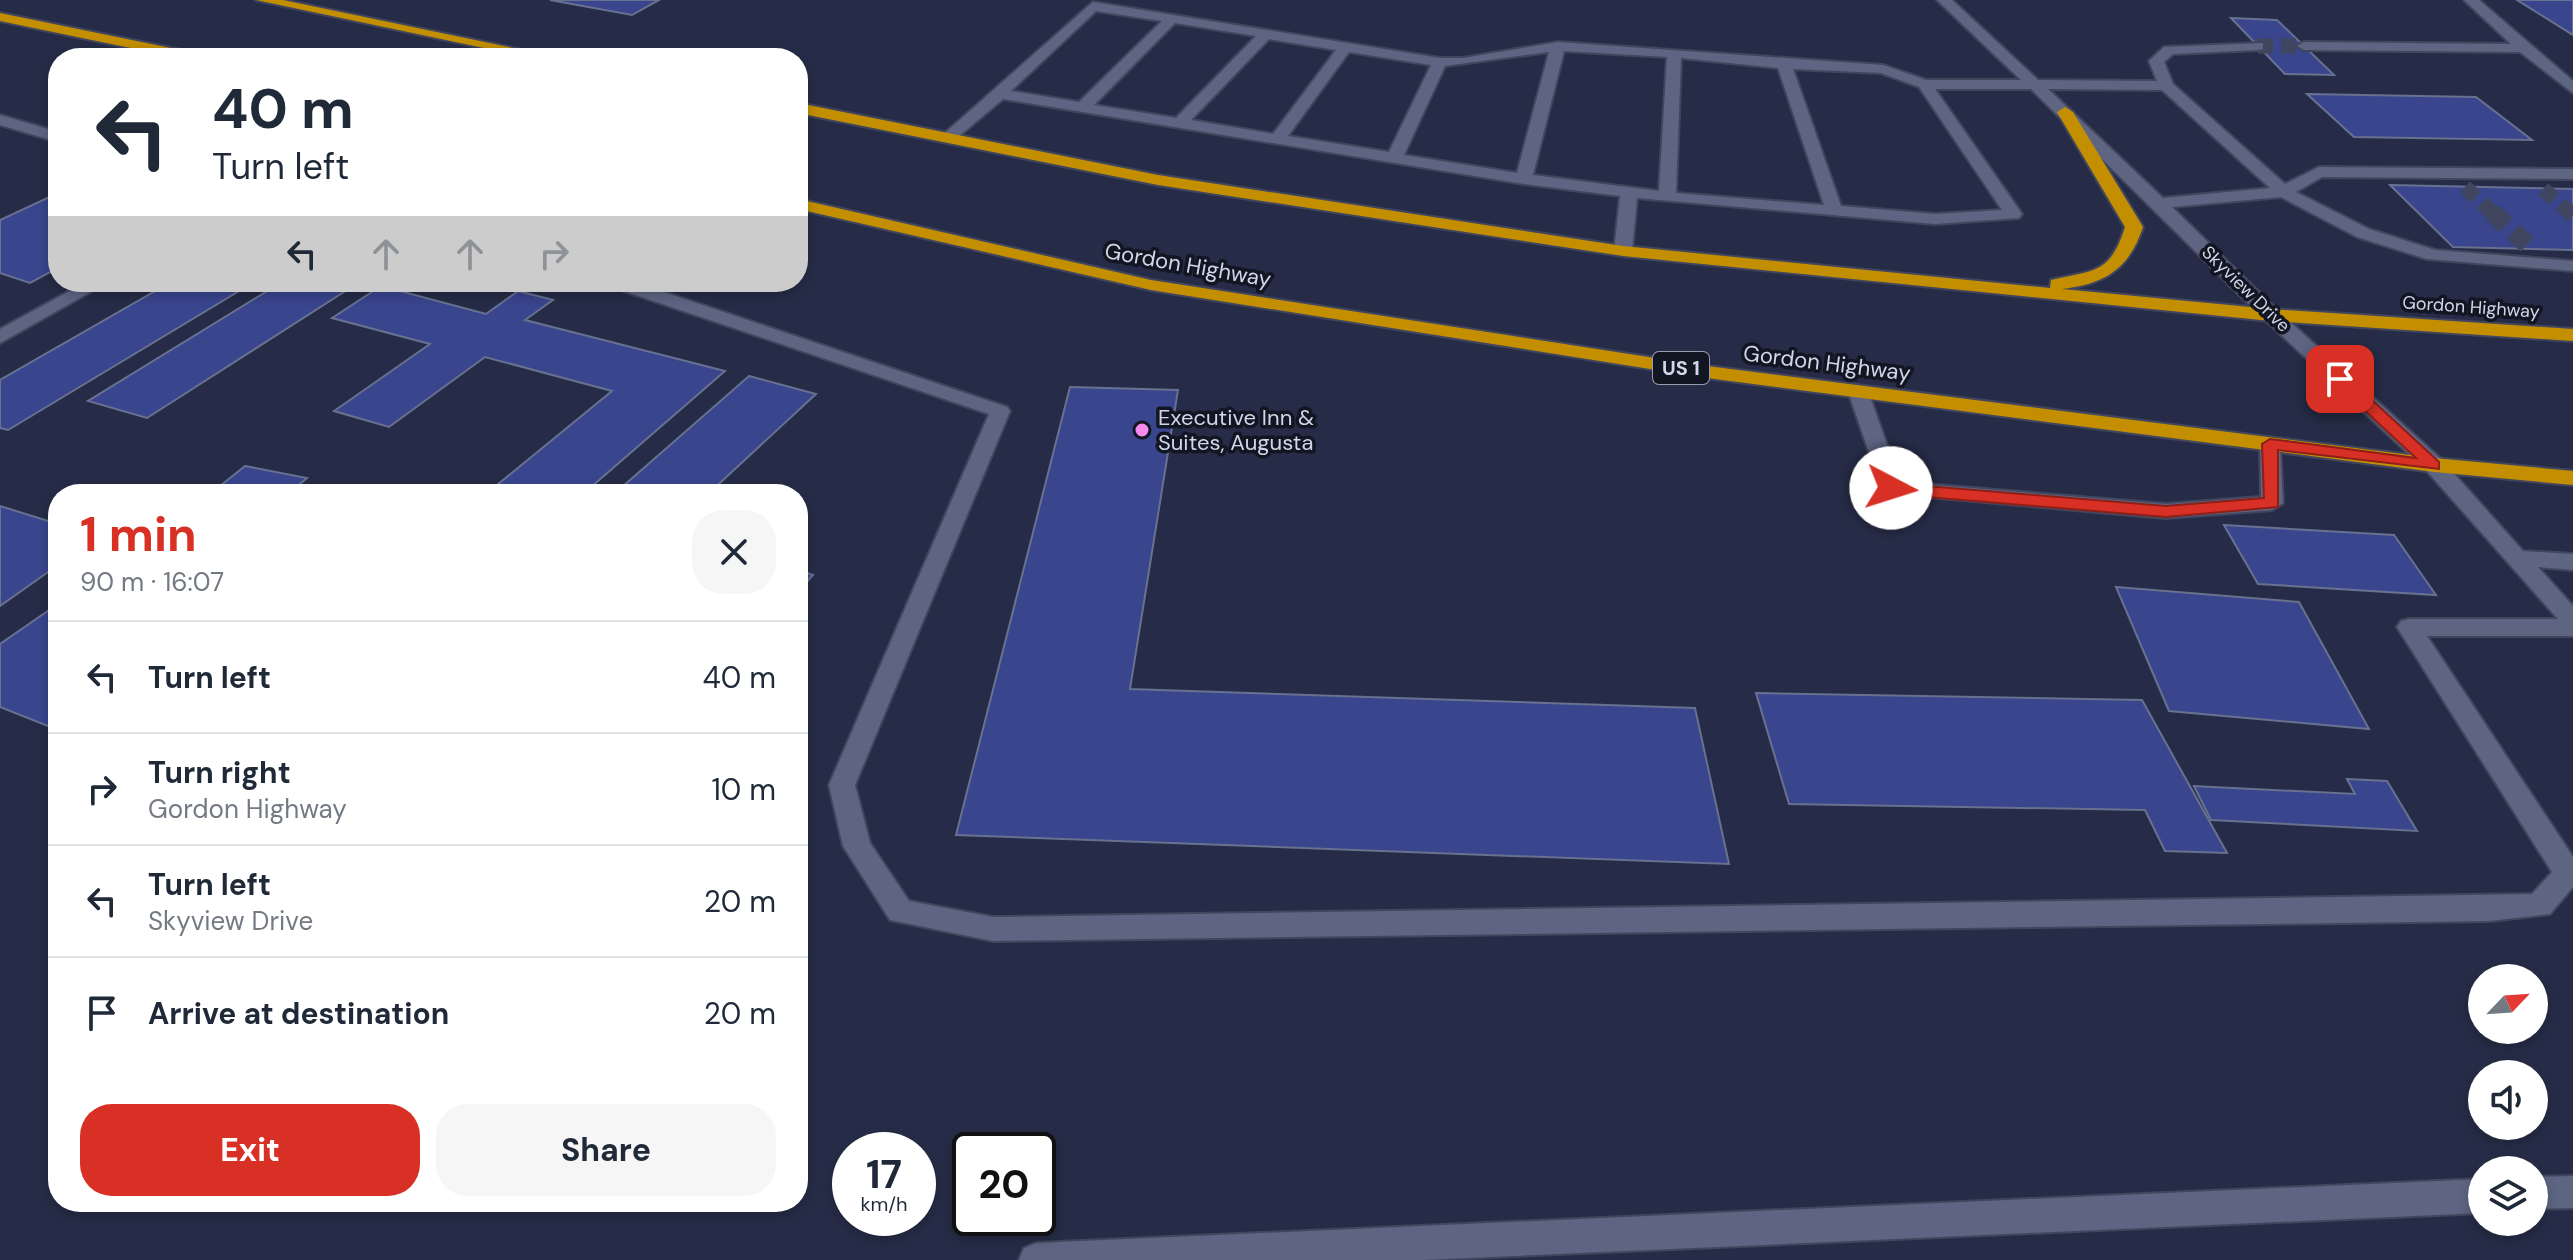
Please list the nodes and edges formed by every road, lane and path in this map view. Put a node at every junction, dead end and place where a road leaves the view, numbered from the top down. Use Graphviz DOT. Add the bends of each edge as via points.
graph roads {
  1 [pos="263,0"];
  2 [pos="1944,0"];
  3 [pos="2471,0"];
  4 [pos="0,17"];
  5 [pos="1172,19"];
  6 [pos="1265,35"];
  7 [pos="1558,46"];
  8 [pos="2258,46"];
  9 [pos="2304,46"];
  10 [pos="151,48"];
  11 [pos="504,48"];
  12 [pos="2524,48"];
  13 [pos="1344,49"];
  14 [pos="1674,53"];
  15 [pos="1440,62"];
  16 [pos="1784,64"];
  17 [pos="1924,84"];
  18 [pos="2035,85"];
  19 [pos="2166,86"];
  20 [pos="2573,89"];
  21 [pos="1000,94"];
  22 [pos="1082,108"];
  23 [pos="808,110"];
  24 [pos="2065,112"];
  25 [pos="0,120"];
  26 [pos="1180,123"];
  27 [pos="48,134"];
  28 [pos="1279,137"];
  29 [pos="945,140"];
  30 [pos="1394,158"];
  31 [pos="2450,171"];
  32 [pos="2524,172"];
  33 [pos="2573,174"];
  34 [pos="1524,179"];
  35 [pos="2465,187"];
  36 [pos="2543,189"];
  37 [pos="1629,191"];
  38 [pos="2284,192"];
  39 [pos="1667,197"];
  40 [pos="2158,203"];
  41 [pos="808,206"];
  42 [pos="1834,209"];
  43 [pos="2532,249"];
  44 [pos="1623,251"];
  45 [pos="2547,264"];
  46 [pos="2573,266"];
  47 [pos="1997,289"];
  48 [pos="81,292"];
  49 [pos="645,292"];
  50 [pos="2271,315"];
  51 [pos="2573,335"];
  52 [pos="0,337"];
  53 [pos="1858,391"];
  54 [pos="2270,444"];
  55 [pos="2434,465"];
  56 [pos="2573,478"];
  57 [pos="2516,558"];
  58 [pos="2573,562"];
  59 [pos="2573,621"];
  60 [pos="2573,628"];
  61 [pos="2573,1192"];
  62 [pos="2548,1193"];
  63 [pos="2468,1197"];
  64 [pos="1036,1260"];
  1 -- 11 [label="highway"];
  2 -- 18 [label="street, Skyview Drive"];
  3 -- 12 [label="street"];
  4 -- 10 [label="highway"];
  5 -- 6 [label="street"];
  5 -- 21 [label="street" via="1093,6"];
  5 -- 22 [label="street"];
  6 -- 13 [label="street"];
  6 -- 26 [label="street"];
  7 -- 14 [label="street"];
  7 -- 15 [label="street"];
  7 -- 34 [label="street"];
  8 -- 19 [label="street" via="2169,50 2156,61"];
  9 -- 12 [label="street"];
  12 -- 20 [label="street"];
  13 -- 15 [label="street"];
  13 -- 28 [label="street"];
  14 -- 16 [label="street"];
  14 -- 39 [label="street"];
  15 -- 30 [label="street"];
  16 -- 17 [label="street" via="1883,69"];
  16 -- 42 [label="street"];
  17 -- 18 [label="street"];
  17 -- 42 [label="street" via="2013,214 1935,219"];
  18 -- 19 [label="street"];
  18 -- 24 [label="street, Skyview Drive"];
  19 -- 38 [label="street"];
  21 -- 22 [label="street"];
  21 -- 29 [label="street"];
  22 -- 26 [label="street"];
  23 -- 29 [label="highway, Gordon Highway"];
  24 -- 40 [label="street, Skyview Drive"];
  24 -- 47 [label="highway" via="2128,212 2134,227 2131,240 2108,273 2086,281"];
  25 -- 27 [label="street"];
  26 -- 28 [label="street"];
  28 -- 30 [label="street"];
  29 -- 44 [label="highway, Gordon Highway" via="1158,180"];
  30 -- 34 [label="street"];
  31 -- 32 [label="street"];
  31 -- 35 [label="street"];
  31 -- 38 [label="street" via="2319,172"];
  32 -- 33 [label="street"];
  32 -- 36 [label="street"];
  34 -- 37 [label="street"];
  37 -- 39 [label="street"];
  37 -- 44 [label="street"];
  38 -- 40 [label="street"];
  38 -- 45 [label="street" via="2363,233 2433,255"];
  39 -- 42 [label="street"];
  40 -- 50 [label="street, Skyview Drive"];
  41 -- 53 [label="highway, Gordon Highway / US 1" via="1151,285"];
  43 -- 45 [label="street"];
  44 -- 47 [label="highway, Gordon Highway"];
  45 -- 46 [label="street"];
  47 -- 50 [label="highway, Gordon Highway"];
  48 -- 52 [label="street"];
  49 -- 60 [label="street" via="1000,411 842,785 857,846 900,911 993,929 2540,905 2568,873 2409,627"];
  50 -- 51 [label="highway, Gordon Highway"];
  50 -- 55 [label="street, Skyview Drive"];
  53 -- 54 [label="highway, Gordon Highway / US 1"];
  53 -- 54 [label="street" via="1891,488 2166,511 2272,503"];
  54 -- 55 [label="highway, Gordon Highway / US 1"];
  55 -- 56 [label="highway, Gordon Highway / US 1"];
  55 -- 57 [label="street, Skyview Drive"];
  57 -- 58 [label="street"];
  57 -- 59 [label="street, Skyview Drive"];
  61 -- 62 [label="street"];
  63 -- 64 [label="street"];
}
